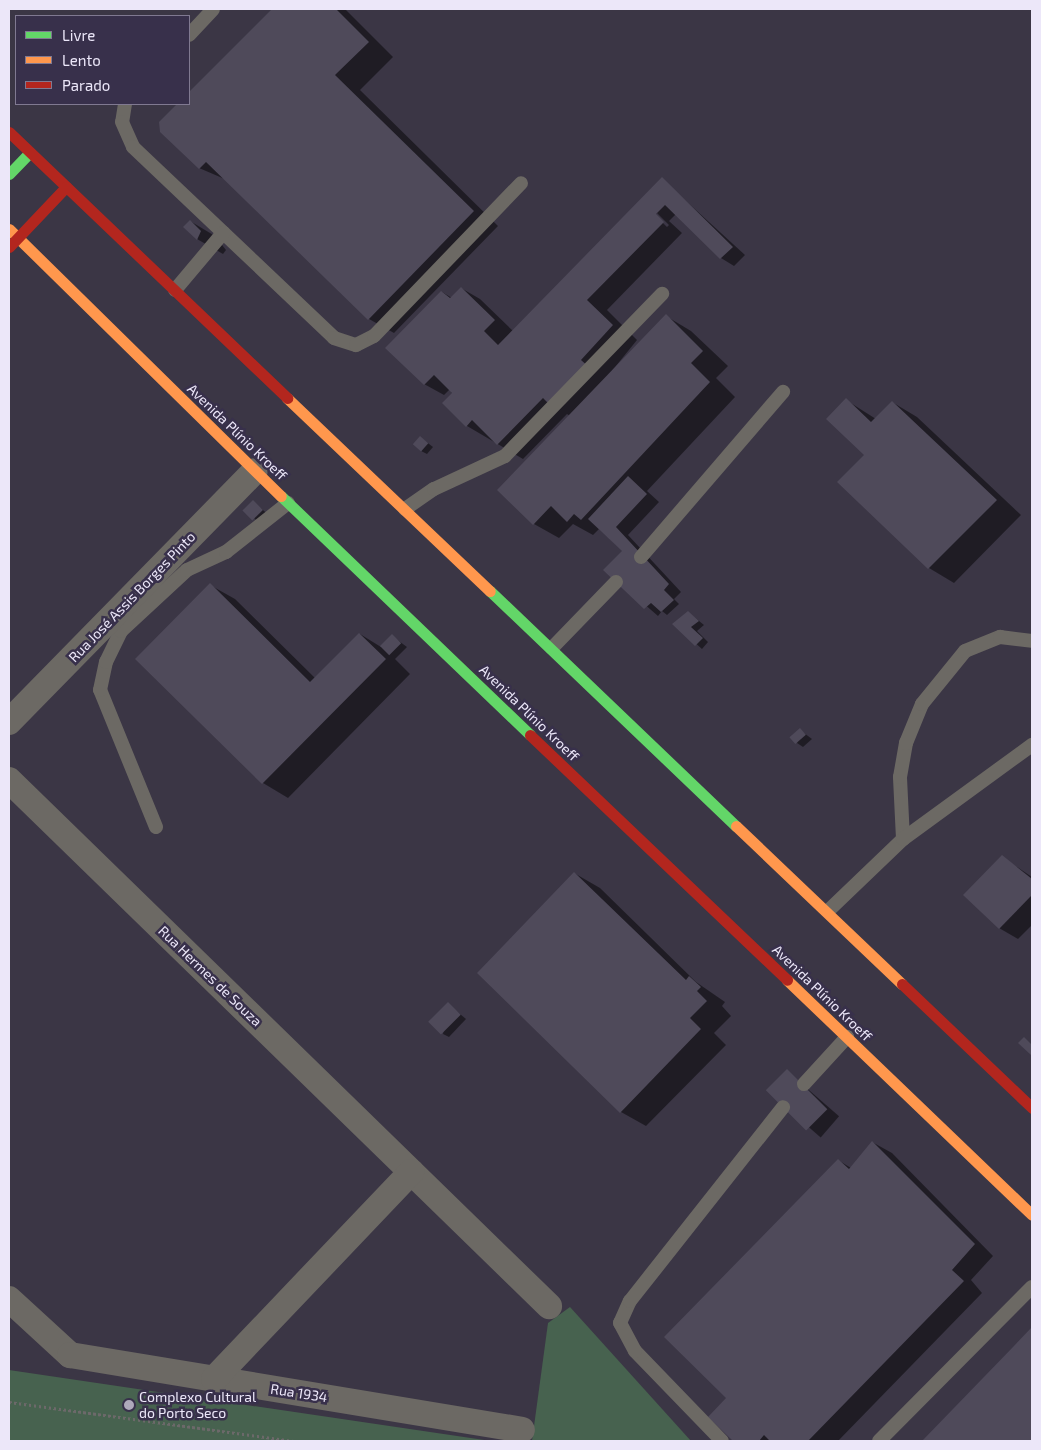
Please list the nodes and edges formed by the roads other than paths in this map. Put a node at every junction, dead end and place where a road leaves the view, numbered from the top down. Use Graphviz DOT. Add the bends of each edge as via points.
graph roads {
  1 [pos="213,9"];
  2 [pos="190,34"];
  3 [pos="125,105"];
  4 [pos="9,132"];
  5 [pos="30,152"];
  6 [pos="9,174"];
  7 [pos="521,184"];
  8 [pos="66,188"];
  9 [pos="9,229"];
  10 [pos="223,233"];
  11 [pos="17,239"];
  12 [pos="9,247"];
  13 [pos="175,290"];
  14 [pos="662,294"];
  15 [pos="783,392"];
  16 [pos="255,471"];
  17 [pos="288,503"];
  18 [pos="405,509"];
  19 [pos="640,557"];
  20 [pos="616,582"];
  21 [pos="1032,641"];
  22 [pos="552,648"];
  23 [pos="9,722"];
  24 [pos="1032,745"];
  25 [pos="9,780"];
  26 [pos="156,827"];
  27 [pos="903,839"];
  28 [pos="830,910"];
  29 [pos="847,1037"];
  30 [pos="804,1084"];
  31 [pos="783,1107"];
  32 [pos="1032,1108"];
  33 [pos="411,1172"];
  34 [pos="1032,1214"];
  35 [pos="1032,1287"];
  36 [pos="9,1299"];
  37 [pos="549,1306"];
  38 [pos="214,1379"];
  39 [pos="522,1430"];
  40 [pos="722,1441"];
  41 [pos="879,1441"];
  1 -- 2 [label="lane"];
  3 -- 10 [label="lane" via="122,122 133,147"];
  4 -- 5 [label="main road"];
  5 -- 6 [label="main road"];
  5 -- 8 [label="main road"];
  7 -- 10 [label="lane" via="374,336 356,345 334,338"];
  8 -- 11 [label="main road"];
  8 -- 13 [label="main road"];
  9 -- 11 [label="main road, Avenida Plínio Kroeff"];
  10 -- 13 [label="lane"];
  11 -- 12 [label="main road"];
  11 -- 16 [label="main road, Avenida Plínio Kroeff"];
  13 -- 18 [label="main road"];
  14 -- 18 [label="lane" via="506,456 434,489"];
  15 -- 19 [label="lane"];
  16 -- 17 [label="main road, Avenida Plínio Kroeff"];
  16 -- 23 [label="street, Rua José Assis Borges Pinto"];
  17 -- 26 [label="lane" via="226,552 187,570 121,631 106,662 100,690"];
  17 -- 29 [label="main road, Avenida Plínio Kroeff"];
  18 -- 22 [label="main road"];
  20 -- 22 [label="lane"];
  21 -- 27 [label="lane" via="1000,637 965,651 922,704 906,743 900,777"];
  22 -- 28 [label="main road"];
  24 -- 27 [label="lane"];
  25 -- 33 [label="street, Rua Hermes de Souza"];
  27 -- 28 [label="lane"];
  28 -- 32 [label="main road"];
  29 -- 30 [label="lane"];
  29 -- 34 [label="main road, Avenida Plínio Kroeff"];
  31 -- 40 [label="lane" via="630,1301 620,1323 634,1351"];
  33 -- 37 [label="street, Rua Hermes de Souza"];
  33 -- 38 [label="street"];
  35 -- 41 [label="lane"];
  36 -- 38 [label="street, Rua 1934" via="70,1355"];
  38 -- 39 [label="street, Rua 1934"];
}
